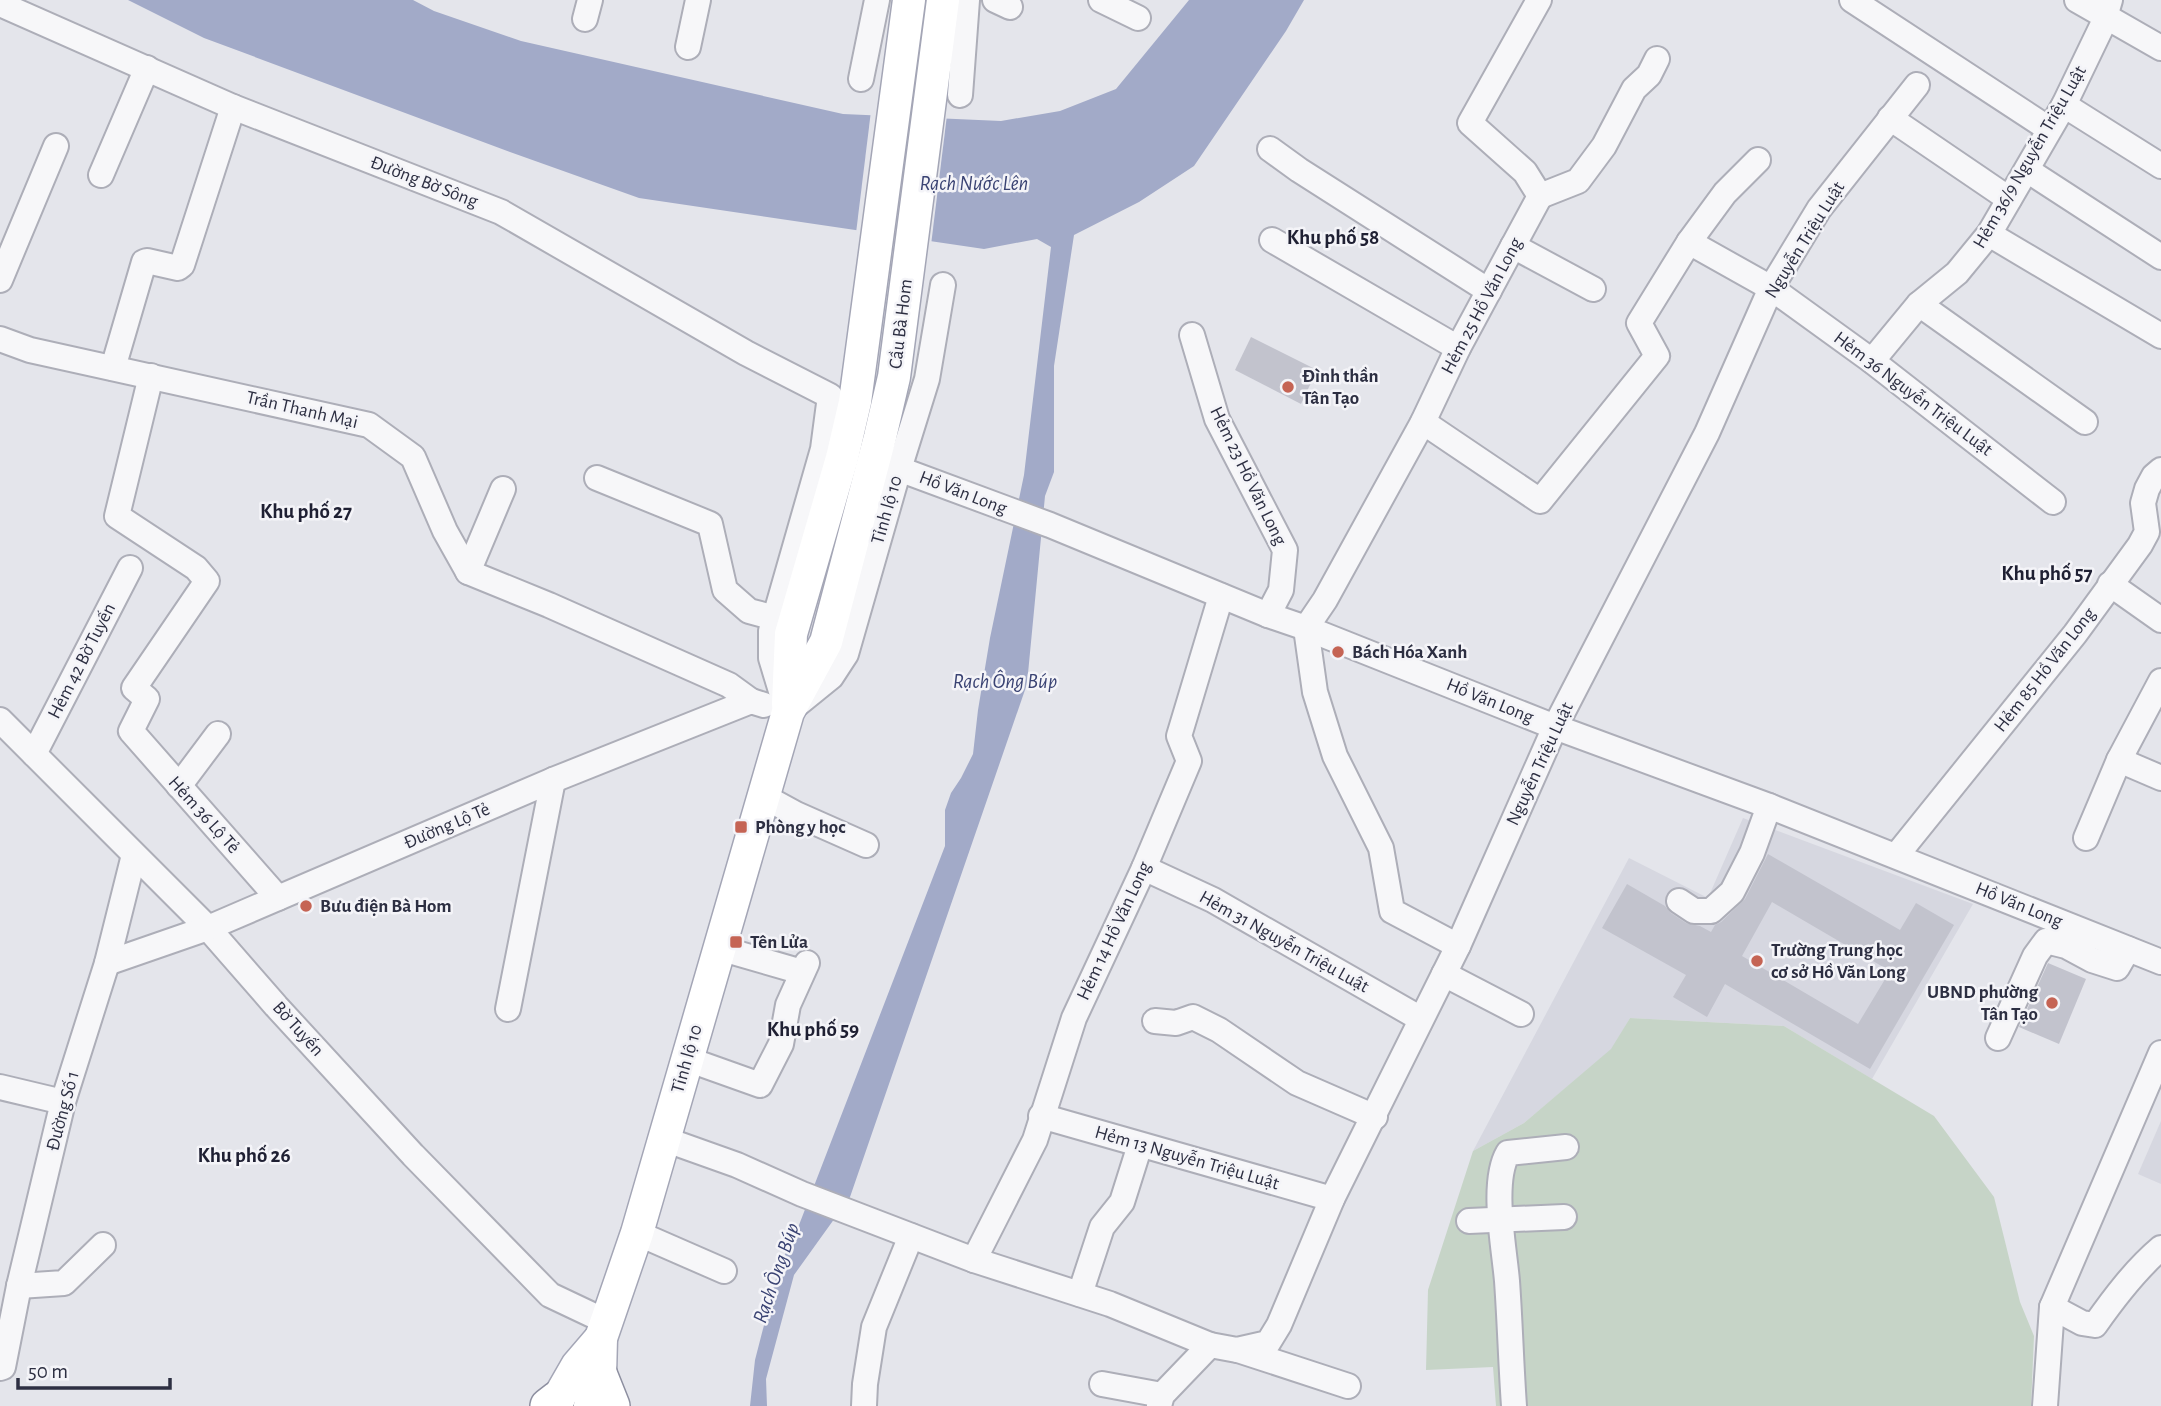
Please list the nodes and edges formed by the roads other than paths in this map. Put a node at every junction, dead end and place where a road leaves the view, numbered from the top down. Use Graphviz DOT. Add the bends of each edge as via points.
graph roads {
  1 [pos="698,0"];
  2 [pos="877,0"];
  3 [pos="909,0"];
  4 [pos="943,0"];
  5 [pos="967,0"];
  6 [pos="1101,0"];
  7 [pos="1539,0"];
  8 [pos="1852,0"];
  9 [pos="2077,0"];
  10 [pos="0,4"];
  11 [pos="2108,8"];
  12 [pos="1138,18"];
  13 [pos="688,47"];
  14 [pos="2161,48"];
  15 [pos="1657,59"];
  16 [pos="147,68"];
  17 [pos="862,79"];
  18 [pos="1917,85"];
  19 [pos="960,94"];
  20 [pos="2064,105"];
  21 [pos="233,107"];
  22 [pos="1890,118"];
  23 [pos="2049,130"];
  24 [pos="56,146"];
  25 [pos="1270,149"];
  26 [pos="1758,160"];
  27 [pos="2161,166"];
  28 [pos="2027,170"];
  29 [pos="102,176"];
  30 [pos="1540,196"];
  31 [pos="2009,199"];
  32 [pos="1989,234"];
  33 [pos="1272,240"];
  34 [pos="1689,242"];
  35 [pos="1513,246"];
  36 [pos="2161,257"];
  37 [pos="0,280"];
  38 [pos="943,285"];
  39 [pos="1771,288"];
  40 [pos="1593,289"];
  41 [pos="1489,291"];
  42 [pos="1919,304"];
  43 [pos="1192,335"];
  44 [pos="2161,336"];
  45 [pos="0,339"];
  46 [pos="1458,348"];
  47 [pos="1872,361"];
  48 [pos="113,368"];
  49 [pos="151,376"];
  50 [pos="830,396"];
  51 [pos="1423,422"];
  52 [pos="2085,422"];
  53 [pos="898,469"];
  54 [pos="2161,470"];
  55 [pos="597,478"];
  56 [pos="503,488"];
  57 [pos="2053,502"];
  58 [pos="130,568"];
  59 [pos="468,572"];
  60 [pos="2110,584"];
  61 [pos="1221,597"];
  62 [pos="1268,615"];
  63 [pos="2161,620"];
  64 [pos="783,626"];
  65 [pos="1306,628"];
  66 [pos="826,642"];
  67 [pos="2161,681"];
  68 [pos="751,701"];
  69 [pos="788,712"];
  70 [pos="0,720"];
  71 [pos="1555,727"];
  72 [pos="218,734"];
  73 [pos="34,754"];
  74 [pos="2119,760"];
  75 [pos="2161,778"];
  76 [pos="553,780"];
  77 [pos="179,786"];
  78 [pos="763,796"];
  79 [pos="1769,806"];
  80 [pos="2086,838"];
  81 [pos="866,845"];
  82 [pos="134,855"];
  83 [pos="1896,856"];
  84 [pos="1144,867"];
  85 [pos="278,898"];
  86 [pos="1679,901"];
  87 [pos="208,928"];
  88 [pos="1458,946"];
  89 [pos="719,948"];
  90 [pos="2128,949"];
  91 [pos="2161,962"];
  92 [pos="107,963"];
  93 [pos="1444,974"];
  94 [pos="508,1009"];
  95 [pos="1521,1014"];
  96 [pos="1421,1019"];
  97 [pos="1155,1021"];
  98 [pos="1998,1038"];
  99 [pos="2161,1053"];
  100 [pos="687,1059"];
  101 [pos="0,1087"];
  102 [pos="63,1102"];
  103 [pos="1041,1116"];
  104 [pos="1375,1117"];
  105 [pos="664,1139"];
  106 [pos="1140,1145"];
  107 [pos="1566,1147"];
  108 [pos="1332,1199"];
  109 [pos="1564,1217"];
  110 [pos="1501,1220"];
  111 [pos="1468,1221"];
  112 [pos="637,1233"];
  113 [pos="911,1236"];
  114 [pos="103,1245"];
  115 [pos="2161,1248"];
  116 [pos="974,1260"];
  117 [pos="724,1271"];
  118 [pos="19,1286"];
  119 [pos="1080,1294"];
  120 [pos="2052,1307"];
  121 [pos="604,1330"];
  122 [pos="1210,1345"];
  123 [pos="1237,1350"];
  124 [pos="0,1368"];
  125 [pos="1102,1384"];
  126 [pos="1348,1387"];
  127 [pos="577,1400"];
  128 [pos="1161,1400"];
  129 [pos="864,1406"];
  130 [pos="1514,1406"];
  131 [pos="2045,1406"];
  1 -- 13 [label="street"];
  2 -- 17 [label="street"];
  3 -- 64 [label="main road, Cầu Bà Hom" via="855,402 842,458"];
  4 -- 66 [label="main road, Cầu Bà Hom" via="894,377"];
  5 -- 19 [label="street"];
  6 -- 12 [label="street"];
  7 -- 30 [label="street" via="1470,122 1525,172"];
  8 -- 23 [label="street"];
  9 -- 11 [label="street"];
  10 -- 16 [label="street, Đường Bờ Sông"];
  11 -- 14 [label="street"];
  11 -- 20 [label="street, Hẻm 36/9 Nguyễn Triệu Luật"];
  15 -- 30 [label="street" via="1578,181"];
  16 -- 21 [label="street, Đường Bờ Sông"];
  16 -- 29 [label="street"];
  18 -- 22 [label="street, Nguyễn Triệu Luật"];
  20 -- 23 [label="street, Hẻm 36/9 Nguyễn Triệu Luật"];
  20 -- 27 [label="street"];
  21 -- 48 [label="street" via="182,265 144,262"];
  21 -- 50 [label="street, Đường Bờ Sông" via="501,212"];
  22 -- 31 [label="street"];
  22 -- 39 [label="street, Nguyễn Triệu Luật" via="1819,209"];
  23 -- 28 [label="street, Hẻm 36/9 Nguyễn Triệu Luật"];
  24 -- 37 [label="street"];
  25 -- 41 [label="street"];
  26 -- 34 [label="street" via="1725,193"];
  28 -- 31 [label="street, Hẻm 36/9 Nguyễn Triệu Luật"];
  28 -- 36 [label="street"];
  30 -- 35 [label="street, Hẻm 25 Hồ Văn Long"];
  31 -- 32 [label="street, Hẻm 36/9 Nguyễn Triệu Luật"];
  32 -- 42 [label="street, Hẻm 36/9 Nguyễn Triệu Luật" via="1957,273"];
  32 -- 44 [label="street"];
  33 -- 46 [label="street"];
  34 -- 39 [label="street, Hẻm 36 Nguyễn Triệu Luật"];
  34 -- 51 [label="street" via="1639,323 1657,356 1541,501"];
  35 -- 40 [label="street"];
  35 -- 41 [label="street, Hẻm 25 Hồ Văn Long"];
  38 -- 53 [label="street, Tỉnh lộ 10" via="931,365"];
  39 -- 47 [label="street, Hẻm 36 Nguyễn Triệu Luật"];
  39 -- 71 [label="street, Nguyễn Triệu Luật" via="1707,433"];
  41 -- 46 [label="street, Hẻm 25 Hồ Văn Long"];
  42 -- 47 [label="street, Hẻm 36/9 Nguyễn Triệu Luật"];
  42 -- 52 [label="street"];
  43 -- 62 [label="street, Hẻm 23 Hồ Văn Long" via="1217,419 1285,550 1281,590"];
  45 -- 48 [label="street, Trần Thanh Mại"];
  46 -- 51 [label="street, Hẻm 25 Hồ Văn Long"];
  47 -- 57 [label="street, Hẻm 36 Nguyễn Triệu Luật"];
  48 -- 49 [label="street, Trần Thanh Mại"];
  49 -- 59 [label="street, Trần Thanh Mại" via="369,425 413,457"];
  49 -- 77 [label="street, Hẻm 36 Lộ Tẻ" via="117,516 196,568 207,582 134,688 148,699 131,731"];
  50 -- 64 [label="street, Tỉnh lộ 10" via="823,449"];
  51 -- 65 [label="street, Hẻm 25 Hồ Văn Long"];
  53 -- 61 [label="street, Hồ Văn Long" via="1049,525"];
  53 -- 69 [label="street, Tỉnh lộ 10" via="846,654 831,677"];
  54 -- 60 [label="street, Hẻm 85 Hồ Văn Long" via="2143,503 2147,532"];
  55 -- 64 [label="street" via="710,524 725,590 749,611"];
  56 -- 59 [label="street"];
  58 -- 73 [label="street, Hẻm 42 Bờ Tuyến"];
  59 -- 68 [label="street" via="729,685"];
  60 -- 63 [label="street"];
  60 -- 83 [label="street, Hẻm 85 Hồ Văn Long"];
  61 -- 62 [label="street, Hồ Văn Long"];
  61 -- 84 [label="street, Hẻm 14 Hồ Văn Long" via="1179,736 1189,761"];
  62 -- 65 [label="street, Hồ Văn Long"];
  64 -- 69 [label="main road, Tỉnh lộ 10"];
  65 -- 71 [label="street, Hồ Văn Long"];
  65 -- 88 [label="street" via="1315,692 1335,757 1381,848 1392,911"];
  66 -- 69 [label="main road, Tỉnh lộ 10"];
  67 -- 74 [label="street"];
  68 -- 69 [label="street"];
  68 -- 76 [label="street, Đường Lộ Tẻ"];
  69 -- 78 [label="main road, Tỉnh lộ 10"];
  70 -- 73 [label="street, Bờ Tuyến"];
  71 -- 79 [label="street, Hồ Văn Long"];
  71 -- 88 [label="street, Nguyễn Triệu Luật"];
  72 -- 77 [label="street"];
  73 -- 82 [label="street, Bờ Tuyến"];
  74 -- 75 [label="street"];
  74 -- 80 [label="street"];
  76 -- 85 [label="street, Đường Lộ Tẻ"];
  76 -- 94 [label="street"];
  77 -- 85 [label="street, Hẻm 36 Lộ Tẻ"];
  78 -- 81 [label="street"];
  78 -- 89 [label="main road, Tỉnh lộ 10"];
  79 -- 83 [label="street, Hồ Văn Long"];
  79 -- 86 [label="street" via="1731,892 1711,911 1694,911"];
  82 -- 87 [label="street, Bờ Tuyến"];
  82 -- 92 [label="street, Đường Số 1"];
  83 -- 90 [label="street, Hồ Văn Long"];
  84 -- 96 [label="street, Hẻm 31 Nguyễn Triệu Luật" via="1213,900"];
  84 -- 103 [label="street, Hẻm 14 Hồ Văn Long" via="1074,1018"];
  85 -- 87 [label="street, Đường Lộ Tẻ"];
  87 -- 92 [label="street, Đường Lộ Tẻ"];
  87 -- 121 [label="street, Bờ Tuyến" via="413,1155 550,1296"];
  88 -- 93 [label="street, Nguyễn Triệu Luật"];
  89 -- 100 [label="main road, Tỉnh lộ 10"];
  89 -- 100 [label="street" via="804,968 788,1005 781,1044 760,1085"];
  90 -- 91 [label="street, Hồ Văn Long"];
  90 -- 98 [label="street" via="2117,968 2046,941"];
  92 -- 102 [label="street, Đường Số 1"];
  93 -- 95 [label="street"];
  93 -- 96 [label="street, Nguyễn Triệu Luật"];
  96 -- 104 [label="street, Nguyễn Triệu Luật"];
  97 -- 104 [label="street" via="1176,1023 1193,1017 1297,1083"];
  99 -- 120 [label="street"];
  100 -- 105 [label="main road, Tỉnh lộ 10"];
  101 -- 102 [label="street"];
  102 -- 118 [label="street, Đường Số 1"];
  103 -- 106 [label="street, Hẻm 13 Nguyễn Triệu Luật"];
  103 -- 116 [label="street, Hẻm 14 Hồ Văn Long" via="1035,1140"];
  104 -- 108 [label="street, Nguyễn Triệu Luật"];
  105 -- 112 [label="main road, Tỉnh lộ 10"];
  105 -- 113 [label="street, Nguyễn Triệu Luật"];
  106 -- 108 [label="street, Hẻm 13 Nguyễn Triệu Luật"];
  106 -- 119 [label="street" via="1122,1202 1102,1227"];
  107 -- 110 [label="street" via="1508,1153 1501,1164"];
  108 -- 123 [label="street, Nguyễn Triệu Luật" via="1268,1343"];
  109 -- 110 [label="street"];
  110 -- 111 [label="street"];
  110 -- 130 [label="street"];
  112 -- 117 [label="street"];
  112 -- 121 [label="main road, Tỉnh lộ 10"];
  113 -- 116 [label="street, Nguyễn Triệu Luật"];
  113 -- 129 [label="street" via="874,1327"];
  114 -- 118 [label="street" via="64,1283"];
  115 -- 120 [label="street" via="2095,1325"];
  116 -- 119 [label="street, Nguyễn Triệu Luật"];
  118 -- 124 [label="street, Đường Số 1"];
  119 -- 122 [label="street, Nguyễn Triệu Luật"];
  120 -- 131 [label="street"];
  121 -- 127 [label="main road, Tỉnh lộ 10"];
  121 -- 127 [label="main road" via="577,1366"];
  122 -- 123 [label="street, Nguyễn Triệu Luật"];
  122 -- 128 [label="street"];
  123 -- 126 [label="street"];
  125 -- 128 [label="street"];
}
